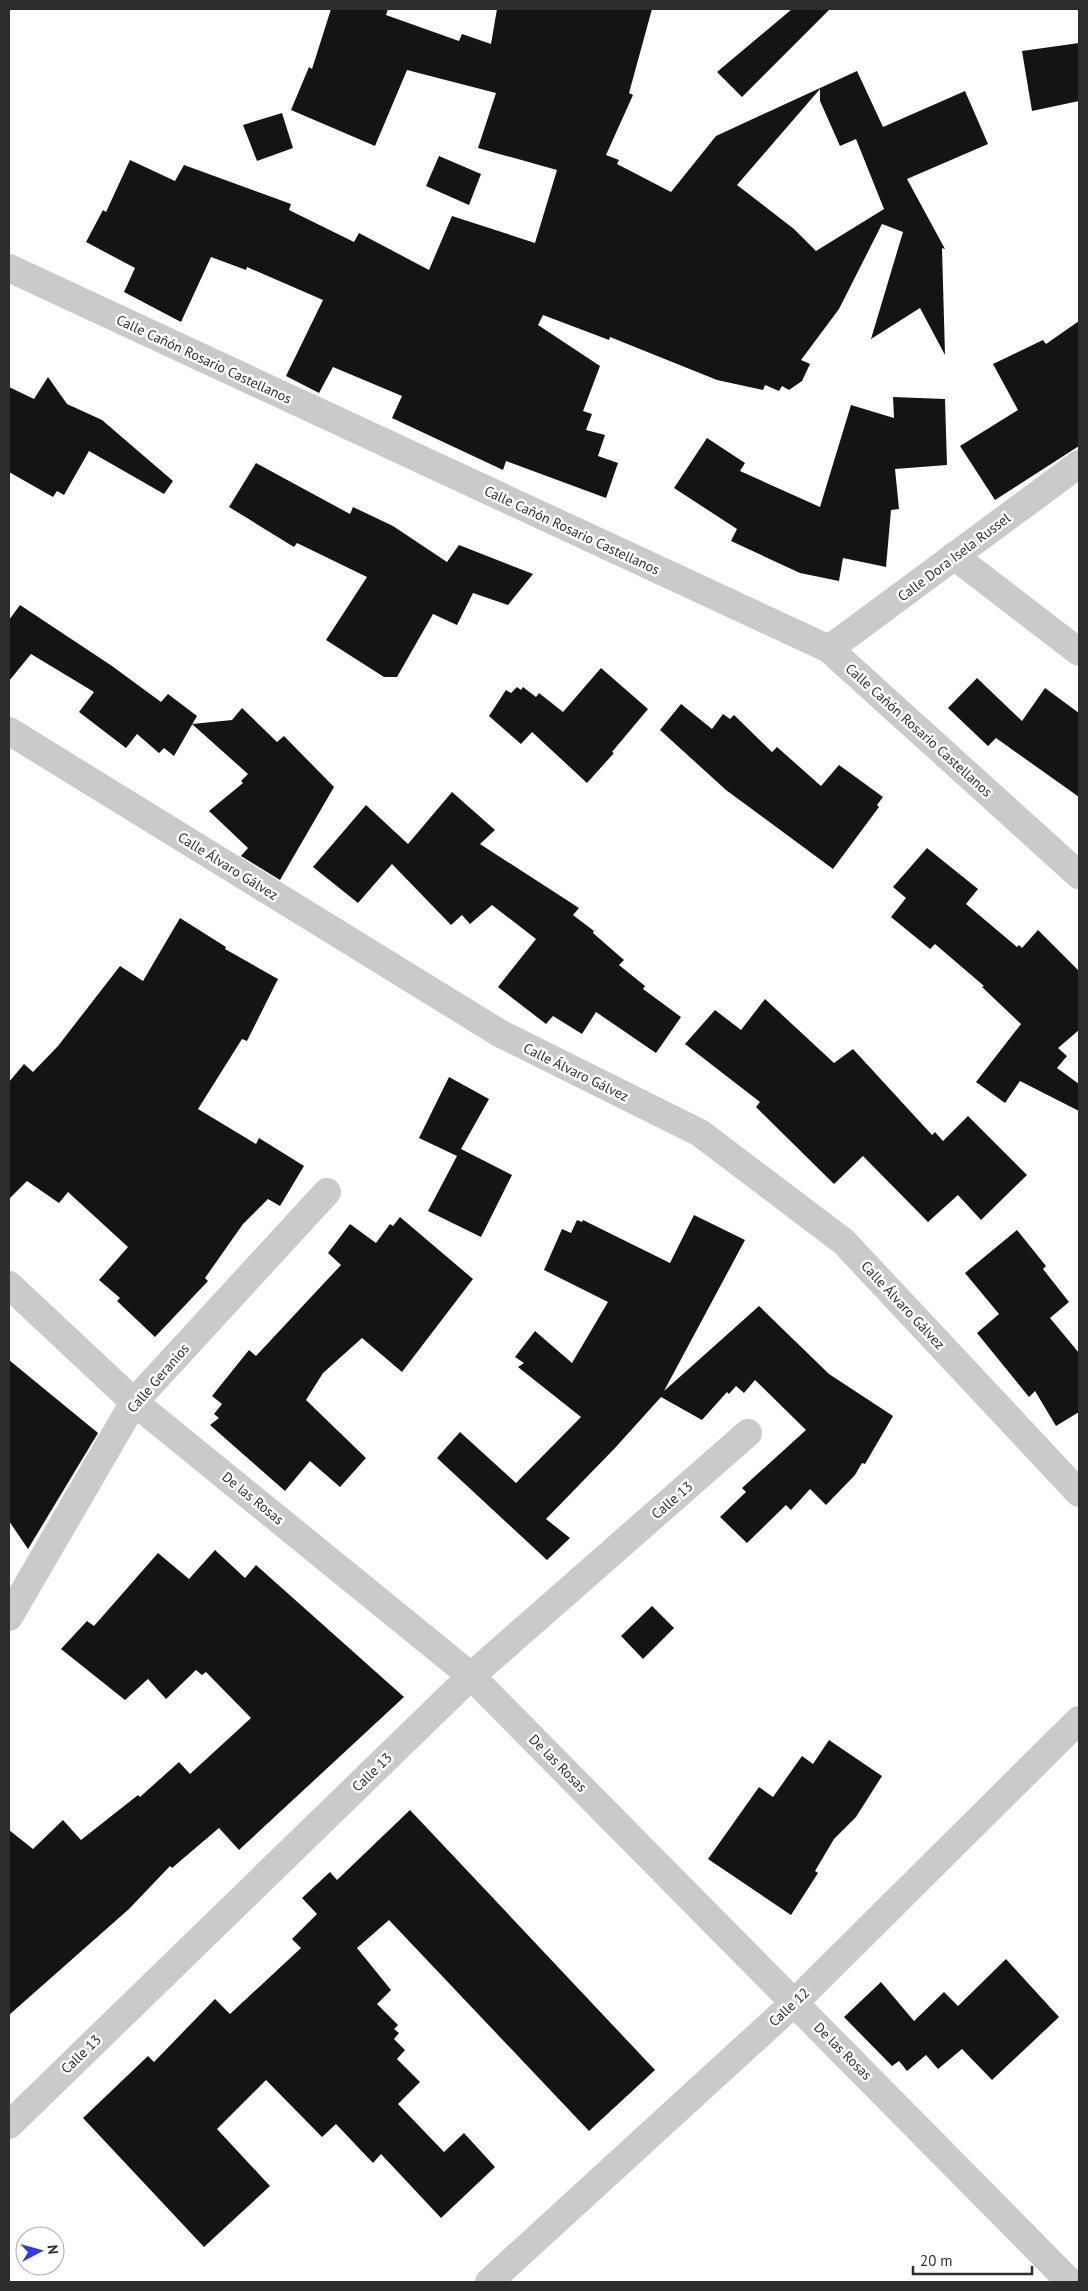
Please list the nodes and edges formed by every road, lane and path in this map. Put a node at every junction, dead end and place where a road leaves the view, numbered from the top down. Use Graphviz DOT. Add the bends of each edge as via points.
graph roads {
  1 [pos="9,268"];
  2 [pos="1079,464"];
  3 [pos="954,556"];
  4 [pos="829,650"];
  5 [pos="1079,652"];
  6 [pos="9,731"];
  7 [pos="1079,875"];
  8 [pos="327,1192"];
  9 [pos="9,1285"];
  10 [pos="134,1402"];
  11 [pos="748,1433"];
  12 [pos="1079,1493"];
  13 [pos="9,1617"];
  14 [pos="471,1676"];
  15 [pos="1079,1720"];
  16 [pos="795,2002"];
  17 [pos="9,2125"];
  18 [pos="489,2282"];
  19 [pos="1070,2282"];
  1 -- 4 [label="street, Calle Cañón Rosario Castellanos"];
  2 -- 3 [label="street, Calle Dora Isela Russel"];
  3 -- 4 [label="street, Calle Dora Isela Russel"];
  3 -- 5 [label="street"];
  4 -- 7 [label="street, Calle Cañón Rosario Castellanos"];
  6 -- 12 [label="street, Calle Álvaro Gálvez" via="501,1034 700,1133 844,1242"];
  8 -- 10 [label="street, Calle Geranios"];
  9 -- 10 [label="street, De las Rosas"];
  10 -- 13 [label="street, Calle Geranios"];
  10 -- 14 [label="street, De las Rosas"];
  11 -- 14 [label="street, Calle 13"];
  14 -- 16 [label="street, De las Rosas"];
  14 -- 17 [label="street, Calle 13"];
  15 -- 16 [label="street, Calle 12"];
  16 -- 18 [label="street, Calle 12"];
  16 -- 19 [label="street, De las Rosas"];
}
